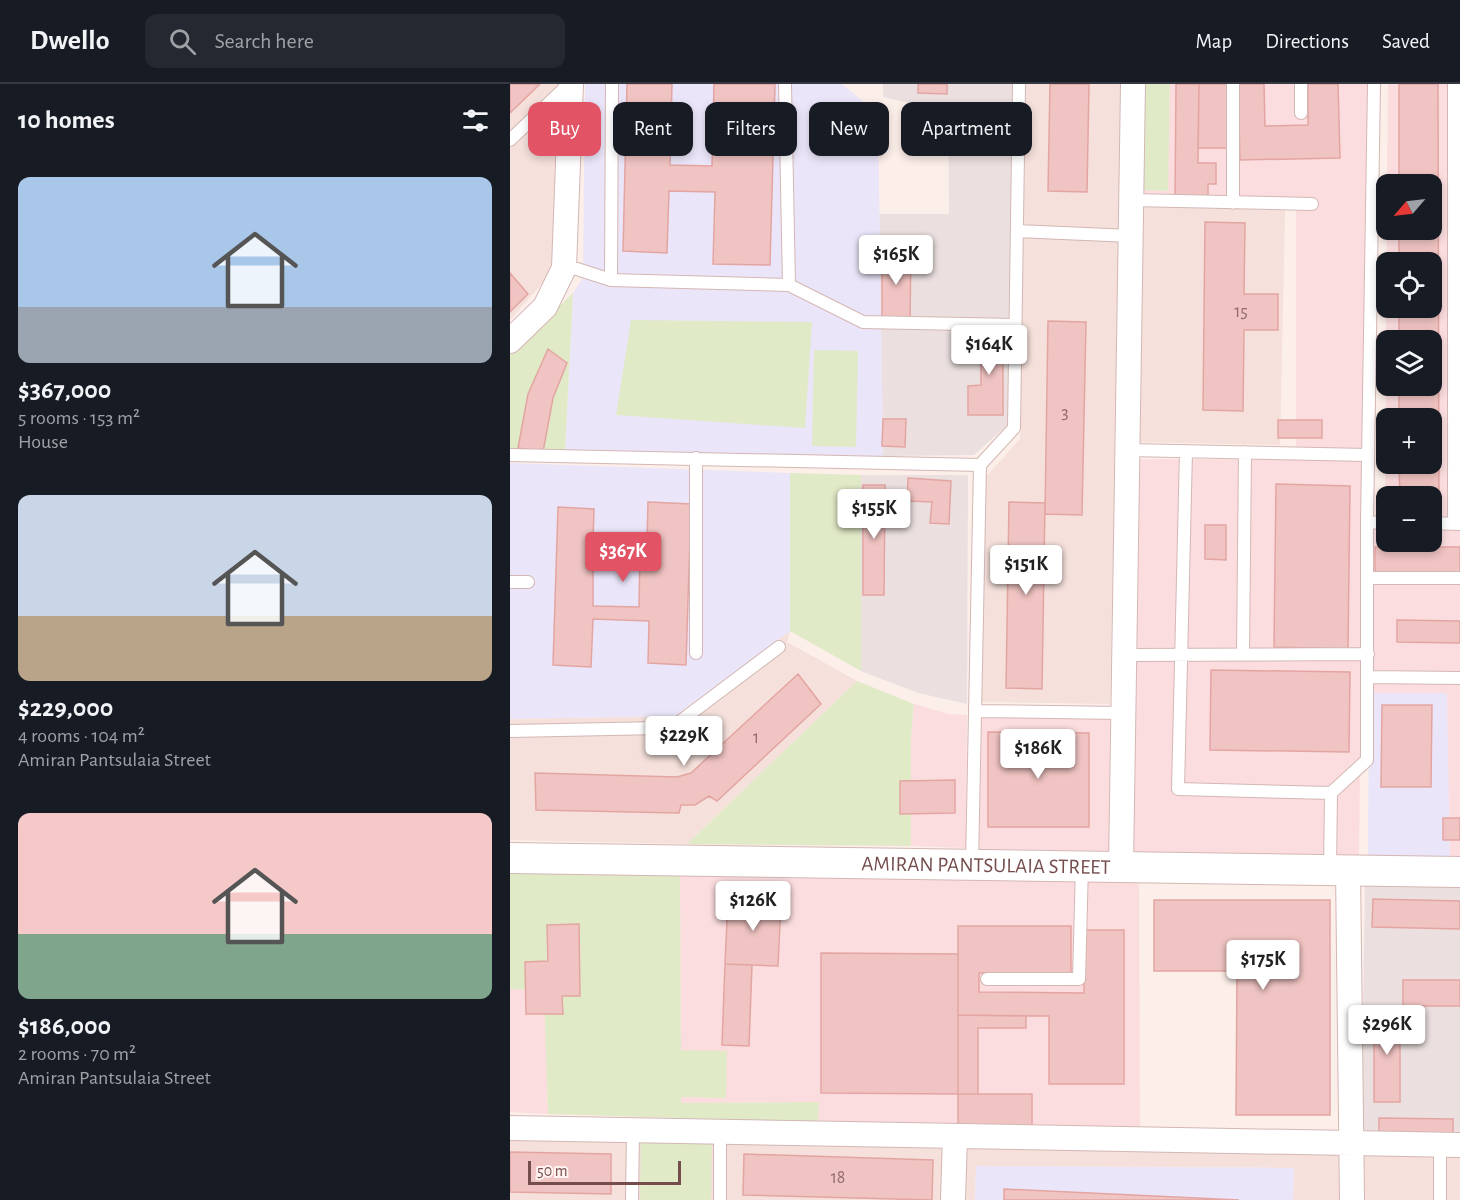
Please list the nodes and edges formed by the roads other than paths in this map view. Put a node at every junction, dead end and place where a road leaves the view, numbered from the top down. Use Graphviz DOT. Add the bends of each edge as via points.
graph roads {
  1 [pos="570,84"];
  2 [pos="612,84"];
  3 [pos="785,84"];
  4 [pos="1019,84"];
  5 [pos="1133,84"];
  6 [pos="1233,84"];
  7 [pos="1301,84"];
  8 [pos="1374,84"];
  9 [pos="1454,84"];
  10 [pos="1301,113"];
  11 [pos="510,140"];
  12 [pos="1131,200"];
  13 [pos="1233,203"];
  14 [pos="1312,204"];
  15 [pos="1017,231"];
  16 [pos="1131,236"];
  17 [pos="564,268"];
  18 [pos="611,280"];
  19 [pos="789,285"];
  20 [pos="1015,326"];
  21 [pos="510,342"];
  22 [pos="1457,423"];
  23 [pos="1128,450"];
  24 [pos="1186,451"];
  25 [pos="1245,452"];
  26 [pos="510,455"];
  27 [pos="1368,455"];
  28 [pos="696,458"];
  29 [pos="980,465"];
  30 [pos="1367,522"];
  31 [pos="1376,522"];
  32 [pos="1442,523"];
  33 [pos="1457,524"];
  34 [pos="1368,578"];
  35 [pos="1460,578"];
  36 [pos="510,582"];
  37 [pos="528,582"];
  38 [pos="779,648"];
  39 [pos="696,653"];
  40 [pos="1368,654"];
  41 [pos="1125,655"];
  42 [pos="1181,655"];
  43 [pos="1243,655"];
  44 [pos="1367,677"];
  45 [pos="1460,678"];
  46 [pos="975,711"];
  47 [pos="1124,713"];
  48 [pos="510,731"];
  49 [pos="1331,793"];
  50 [pos="510,858"];
  51 [pos="972,864"];
  52 [pos="1082,866"];
  53 [pos="1121,867"];
  54 [pos="1339,870"];
  55 [pos="1460,872"];
  56 [pos="987,980"];
  57 [pos="510,1128"];
  58 [pos="633,1131"];
  59 [pos="720,1132"];
  60 [pos="955,1136"];
  61 [pos="1352,1143"];
  62 [pos="1450,1145"];
  63 [pos="632,1200"];
  64 [pos="720,1200"];
  65 [pos="953,1200"];
  66 [pos="1352,1200"];
  67 [pos="1440,1200"];
  1 -- 11 [label="lane"];
  1 -- 17 [label="street"];
  2 -- 18 [label="lane"];
  3 -- 19 [label="lane"];
  4 -- 15 [label="lane"];
  5 -- 12 [label="street"];
  6 -- 13 [label="lane"];
  7 -- 10 [label="lane"];
  8 -- 27 [label="lane"];
  9 -- 22 [label="lane"];
  12 -- 13 [label="lane"];
  12 -- 16 [label="street"];
  13 -- 14 [label="lane"];
  15 -- 16 [label="lane"];
  15 -- 20 [label="lane"];
  16 -- 23 [label="street"];
  17 -- 18 [label="lane"];
  17 -- 21 [label="street" via="545,307"];
  18 -- 19 [label="lane"];
  19 -- 20 [label="lane" via="863,322"];
  20 -- 29 [label="lane" via="1014,428"];
  22 -- 33 [label="lane"];
  23 -- 24 [label="lane"];
  23 -- 41 [label="street"];
  24 -- 25 [label="lane"];
  24 -- 42 [label="lane"];
  25 -- 27 [label="lane"];
  25 -- 43 [label="lane"];
  26 -- 28 [label="lane"];
  27 -- 30 [label="lane"];
  28 -- 29 [label="lane"];
  28 -- 39 [label="lane"];
  29 -- 46 [label="lane"];
  30 -- 31 [label="lane"];
  30 -- 34 [label="lane"];
  32 -- 33 [label="lane"];
  34 -- 35 [label="lane"];
  34 -- 40 [label="lane"];
  36 -- 37 [label="lane"];
  38 -- 48 [label="lane" via="678,723 660,728"];
  40 -- 43 [label="lane"];
  40 -- 44 [label="lane"];
  41 -- 42 [label="lane"];
  41 -- 47 [label="street"];
  42 -- 43 [label="lane"];
  42 -- 49 [label="lane" via="1178,789"];
  44 -- 45 [label="lane"];
  44 -- 49 [label="lane" via="1366,760"];
  46 -- 47 [label="lane"];
  46 -- 51 [label="lane"];
  47 -- 53 [label="street"];
  49 -- 54 [label="lane"];
  50 -- 51 [label="street, AMIRAN PANTSULAIA STREET"];
  51 -- 52 [label="street, AMIRAN PANTSULAIA STREET"];
  52 -- 53 [label="street, AMIRAN PANTSULAIA STREET"];
  52 -- 56 [label="lane" via="1079,980"];
  53 -- 54 [label="street, AMIRAN PANTSULAIA STREET"];
  54 -- 55 [label="street, AMIRAN PANTSULAIA STREET"];
  54 -- 61 [label="street"];
  57 -- 58 [label="street"];
  58 -- 59 [label="street"];
  58 -- 63 [label="lane"];
  59 -- 60 [label="street"];
  59 -- 64 [label="lane"];
  60 -- 61 [label="street"];
  60 -- 65 [label="street"];
  61 -- 62 [label="street"];
  61 -- 66 [label="street"];
  62 -- 67 [label="lane"];
}
